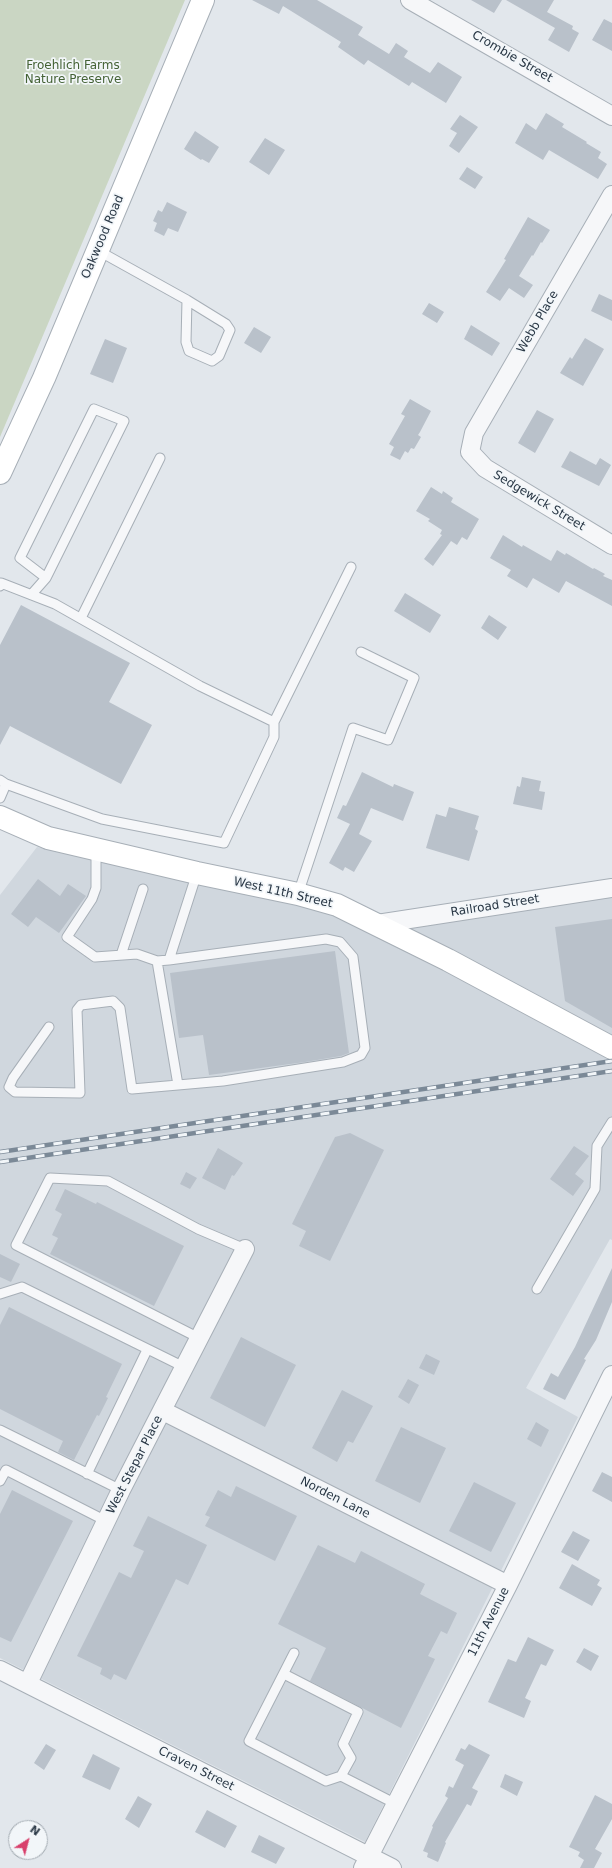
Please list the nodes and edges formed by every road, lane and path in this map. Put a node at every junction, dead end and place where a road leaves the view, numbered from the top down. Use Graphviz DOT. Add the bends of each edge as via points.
graph roads {
  1 [pos="203,0"];
  2 [pos="410,0"];
  3 [pos="612,116"];
  4 [pos="612,195"];
  5 [pos="97,250"];
  6 [pos="187,300"];
  7 [pos="470,452"];
  8 [pos="160,458"];
  9 [pos="0,473"];
  10 [pos="612,545"];
  11 [pos="351,567"];
  12 [pos="46,578"];
  13 [pos="0,584"];
  14 [pos="31,595"];
  15 [pos="81,618"];
  16 [pos="361,652"];
  17 [pos="274,722"];
  18 [pos="3,782"];
  19 [pos="0,798"];
  20 [pos="0,818"];
  21 [pos="96,850"];
  22 [pos="198,873"];
  23 [pos="612,888"];
  24 [pos="143,889"];
  25 [pos="298,894"];
  26 [pos="378,924"];
  27 [pos="121,955"];
  28 [pos="169,960"];
  29 [pos="157,961"];
  30 [pos="48,1027"];
  31 [pos="612,1048"];
  32 [pos="178,1086"];
  33 [pos="612,1122"];
  34 [pos="245,1249"];
  35 [pos="537,1289"];
  36 [pos="0,1294"];
  37 [pos="199,1338"];
  38 [pos="148,1350"];
  39 [pos="184,1367"];
  40 [pos="612,1375"];
  41 [pos="163,1411"];
  42 [pos="0,1430"];
  43 [pos="86,1474"];
  44 [pos="0,1481"];
  45 [pos="122,1490"];
  46 [pos="106,1522"];
  47 [pos="508,1585"];
  48 [pos="294,1653"];
  49 [pos="0,1670"];
  50 [pos="284,1674"];
  51 [pos="28,1683"];
  52 [pos="341,1776"];
  53 [pos="396,1804"];
  54 [pos="366,1862"];
  55 [pos="392,1868"];
  1 -- 5 [label="street, Oakwood Road"];
  2 -- 3 [label="street, Crombie Street"];
  4 -- 7 [label="street, Webb Place" via="474,433"];
  5 -- 6 [label="lane"];
  5 -- 9 [label="street, Oakwood Road" via="44,378"];
  6 -- 6 [label="lane" via="217,317 230,330 219,356 212,361 189,351 186,342"];
  7 -- 10 [label="street, Sedgewick Street" via="485,468"];
  8 -- 15 [label="lane"];
  11 -- 17 [label="lane"];
  12 -- 12 [label="lane" via="96,478 124,421 94,410 23,551 20,558"];
  12 -- 14 [label="lane"];
  13 -- 14 [label="lane"];
  14 -- 15 [label="lane"];
  15 -- 17 [label="lane" via="200,686"];
  16 -- 25 [label="lane" via="414,678 388,740 353,728"];
  17 -- 18 [label="lane" via="274,737 224,842 102,819"];
  18 -- 19 [label="lane"];
  20 -- 21 [label="street, West 11th Street" via="48,838"];
  21 -- 22 [label="street, West 11th Street"];
  21 -- 27 [label="lane" via="96,888 92,899 67,937 95,957"];
  22 -- 25 [label="street, West 11th Street"];
  22 -- 28 [label="lane"];
  23 -- 26 [label="street, Railroad Street"];
  24 -- 27 [label="lane"];
  25 -- 26 [label="street, West 11th Street" via="337,905"];
  26 -- 31 [label="street, West 11th Street"];
  27 -- 29 [label="lane" via="137,954"];
  28 -- 29 [label="lane"];
  28 -- 32 [label="lane" via="326,939 340,942 353,958 365,1048 361,1055 343,1062"];
  29 -- 32 [label="lane"];
  30 -- 32 [label="lane" via="13,1078 9,1088 15,1092 80,1093 77,1010 81,1005 113,1001 120,1008 132,1089"];
  33 -- 35 [label="lane" via="597,1146 596,1190"];
  34 -- 37 [label="street, West Stepar Place"];
  34 -- 37 [label="lane" via="198,1228 108,1181 50,1178 16,1246"];
  36 -- 38 [label="lane" via="22,1286"];
  37 -- 39 [label="street, West Stepar Place"];
  38 -- 39 [label="lane"];
  38 -- 43 [label="lane"];
  39 -- 41 [label="street, West Stepar Place"];
  40 -- 47 [label="street, 11th Avenue"];
  41 -- 45 [label="street, West Stepar Place"];
  41 -- 47 [label="street, Norden Lane"];
  42 -- 43 [label="lane"];
  43 -- 45 [label="lane"];
  44 -- 46 [label="lane" via="6,1470"];
  45 -- 46 [label="street, West Stepar Place"];
  46 -- 51 [label="street, West Stepar Place"];
  47 -- 53 [label="street, 11th Avenue"];
  48 -- 50 [label="lane"];
  49 -- 51 [label="street, Craven Street"];
  50 -- 52 [label="lane" via="358,1712 343,1744 351,1758"];
  50 -- 52 [label="lane" via="249,1741 326,1781"];
  51 -- 54 [label="street, Craven Street"];
  52 -- 53 [label="lane"];
  53 -- 54 [label="street, 11th Avenue"];
  54 -- 55 [label="street, Craven Street"];
}
